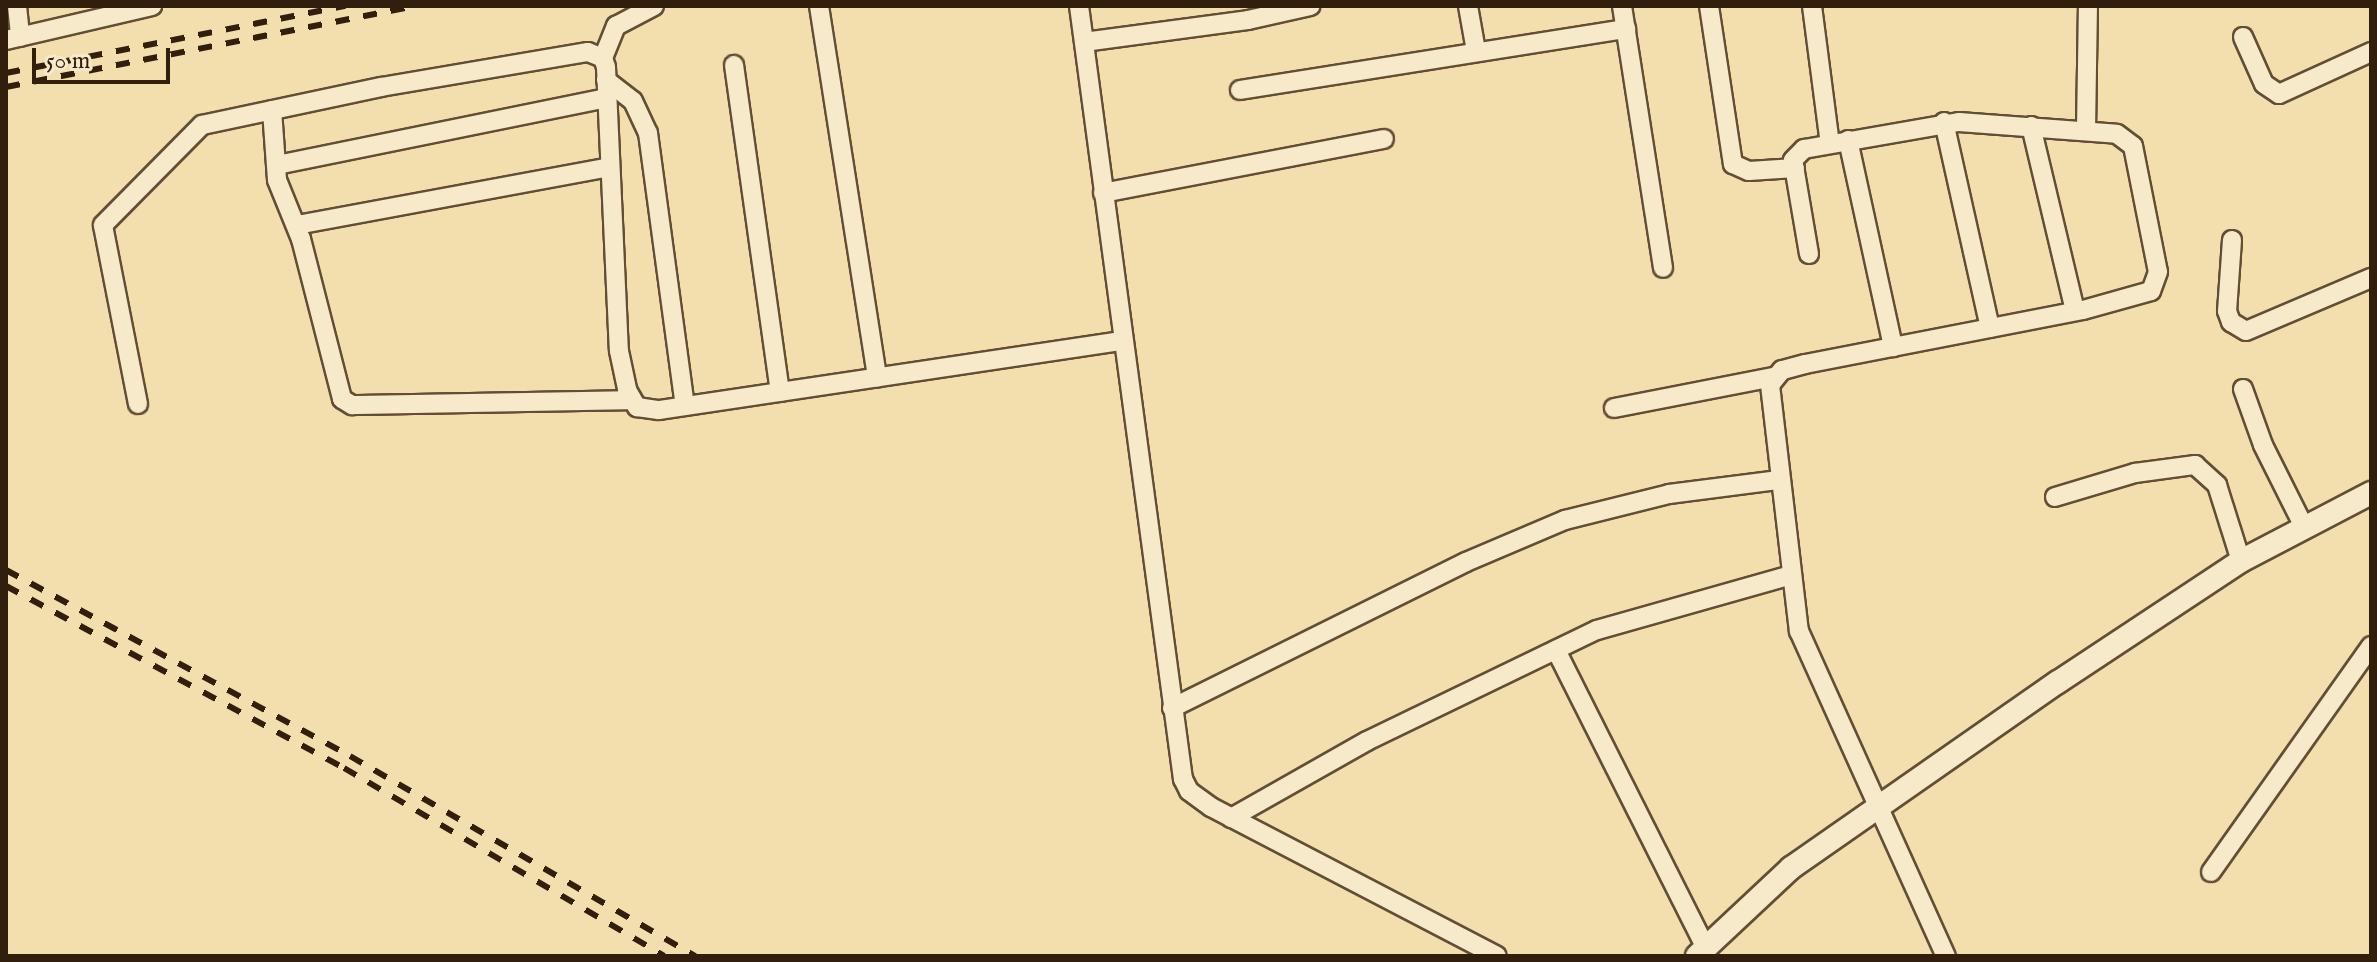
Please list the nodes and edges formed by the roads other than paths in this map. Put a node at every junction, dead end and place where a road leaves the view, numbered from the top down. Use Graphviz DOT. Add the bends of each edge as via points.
graph roads {
  1 [pos="17,6"];
  2 [pos="152,6"];
  3 [pos="654,6"];
  4 [pos="819,6"];
  5 [pos="1079,6"];
  6 [pos="1310,6"];
  7 [pos="1468,6"];
  8 [pos="1622,6"];
  9 [pos="1709,6"];
  10 [pos="1812,6"];
  11 [pos="2088,6"];
  12 [pos="1626,29"];
  13 [pos="2243,37"];
  14 [pos="13,38"];
  15 [pos="1084,42"];
  16 [pos="1476,51"];
  17 [pos="2371,52"];
  18 [pos="603,58"];
  19 [pos="734,65"];
  20 [pos="606,89"];
  21 [pos="1240,90"];
  22 [pos="272,110"];
  23 [pos="1944,122"];
  24 [pos="2031,126"];
  25 [pos="2086,130"];
  26 [pos="1384,139"];
  27 [pos="1839,142"];
  28 [pos="277,165"];
  29 [pos="609,167"];
  30 [pos="1795,168"];
  31 [pos="1103,193"];
  32 [pos="297,225"];
  33 [pos="2232,240"];
  34 [pos="1809,254"];
  35 [pos="1663,268"];
  36 [pos="2371,278"];
  37 [pos="2075,311"];
  38 [pos="1990,328"];
  39 [pos="1123,341"];
  40 [pos="1893,347"];
  41 [pos="877,377"];
  42 [pos="1774,377"];
  43 [pos="2243,389"];
  44 [pos="780,392"];
  45 [pos="630,400"];
  46 [pos="138,404"];
  47 [pos="685,406"];
  48 [pos="1614,408"];
  49 [pos="1779,480"];
  50 [pos="2371,493"];
  51 [pos="2055,497"];
  52 [pos="2304,527"];
  53 [pos="2241,561"];
  54 [pos="1791,575"];
  55 [pos="2371,646"];
  56 [pos="1556,650"];
  57 [pos="1172,708"];
  58 [pos="1877,809"];
  59 [pos="1231,818"];
  60 [pos="2211,872"];
  61 [pos="1701,952"];
  62 [pos="1497,956"];
  63 [pos="1946,956"];
  1 -- 14 [label="street"];
  2 -- 14 [label="street"];
  3 -- 18 [label="street" via="616,26"];
  4 -- 41 [label="street"];
  5 -- 15 [label="street"];
  6 -- 15 [label="street" via="1248,20"];
  7 -- 16 [label="street"];
  8 -- 12 [label="street"];
  9 -- 30 [label="street" via="1733,164 1749,171"];
  10 -- 27 [label="street"];
  11 -- 25 [label="street"];
  12 -- 16 [label="street"];
  12 -- 35 [label="street"];
  13 -- 17 [label="street" via="2264,84 2279,94"];
  15 -- 31 [label="street"];
  16 -- 21 [label="street"];
  18 -- 20 [label="street"];
  18 -- 22 [label="street" via="588,52 525,61"];
  19 -- 44 [label="street"];
  20 -- 28 [label="street"];
  20 -- 29 [label="street"];
  20 -- 47 [label="street" via="633,101 648,133"];
  22 -- 28 [label="street"];
  22 -- 46 [label="street" via="202,125 103,225"];
  23 -- 24 [label="street"];
  23 -- 27 [label="street"];
  23 -- 38 [label="street"];
  24 -- 25 [label="street"];
  24 -- 37 [label="street"];
  25 -- 37 [label="street" via="2117,134 2133,146 2158,272 2156,283 2142,296"];
  26 -- 31 [label="street"];
  27 -- 30 [label="street" via="1797,152"];
  27 -- 40 [label="street"];
  28 -- 32 [label="street" via="280,192"];
  29 -- 32 [label="street"];
  29 -- 45 [label="street" via="619,351"];
  30 -- 34 [label="street"];
  31 -- 39 [label="street"];
  32 -- 45 [label="street" via="336,390 352,405"];
  33 -- 36 [label="street" via="2227,311 2231,322 2246,331"];
  37 -- 38 [label="street"];
  38 -- 40 [label="street"];
  39 -- 41 [label="street"];
  39 -- 57 [label="street"];
  40 -- 42 [label="street" via="1794,367"];
  41 -- 44 [label="street"];
  42 -- 48 [label="street"];
  42 -- 49 [label="street" via="1770,393"];
  43 -- 52 [label="street" via="2263,445"];
  44 -- 47 [label="street"];
  45 -- 47 [label="street" via="647,410"];
  49 -- 54 [label="street"];
  49 -- 57 [label="street" via="1669,494 1565,520 1466,562"];
  50 -- 52 [label="street"];
  51 -- 53 [label="street" via="2135,473 2195,465 2217,485"];
  52 -- 53 [label="street"];
  53 -- 58 [label="street"];
  54 -- 56 [label="street" via="1622,619"];
  54 -- 58 [label="street" via="1799,631"];
  55 -- 60 [label="street"];
  56 -- 59 [label="street" via="1367,741"];
  56 -- 61 [label="street"];
  57 -- 59 [label="street" via="1189,791"];
  58 -- 61 [label="street" via="1775,880"];
  58 -- 63 [label="street"];
  59 -- 62 [label="street"];
}
